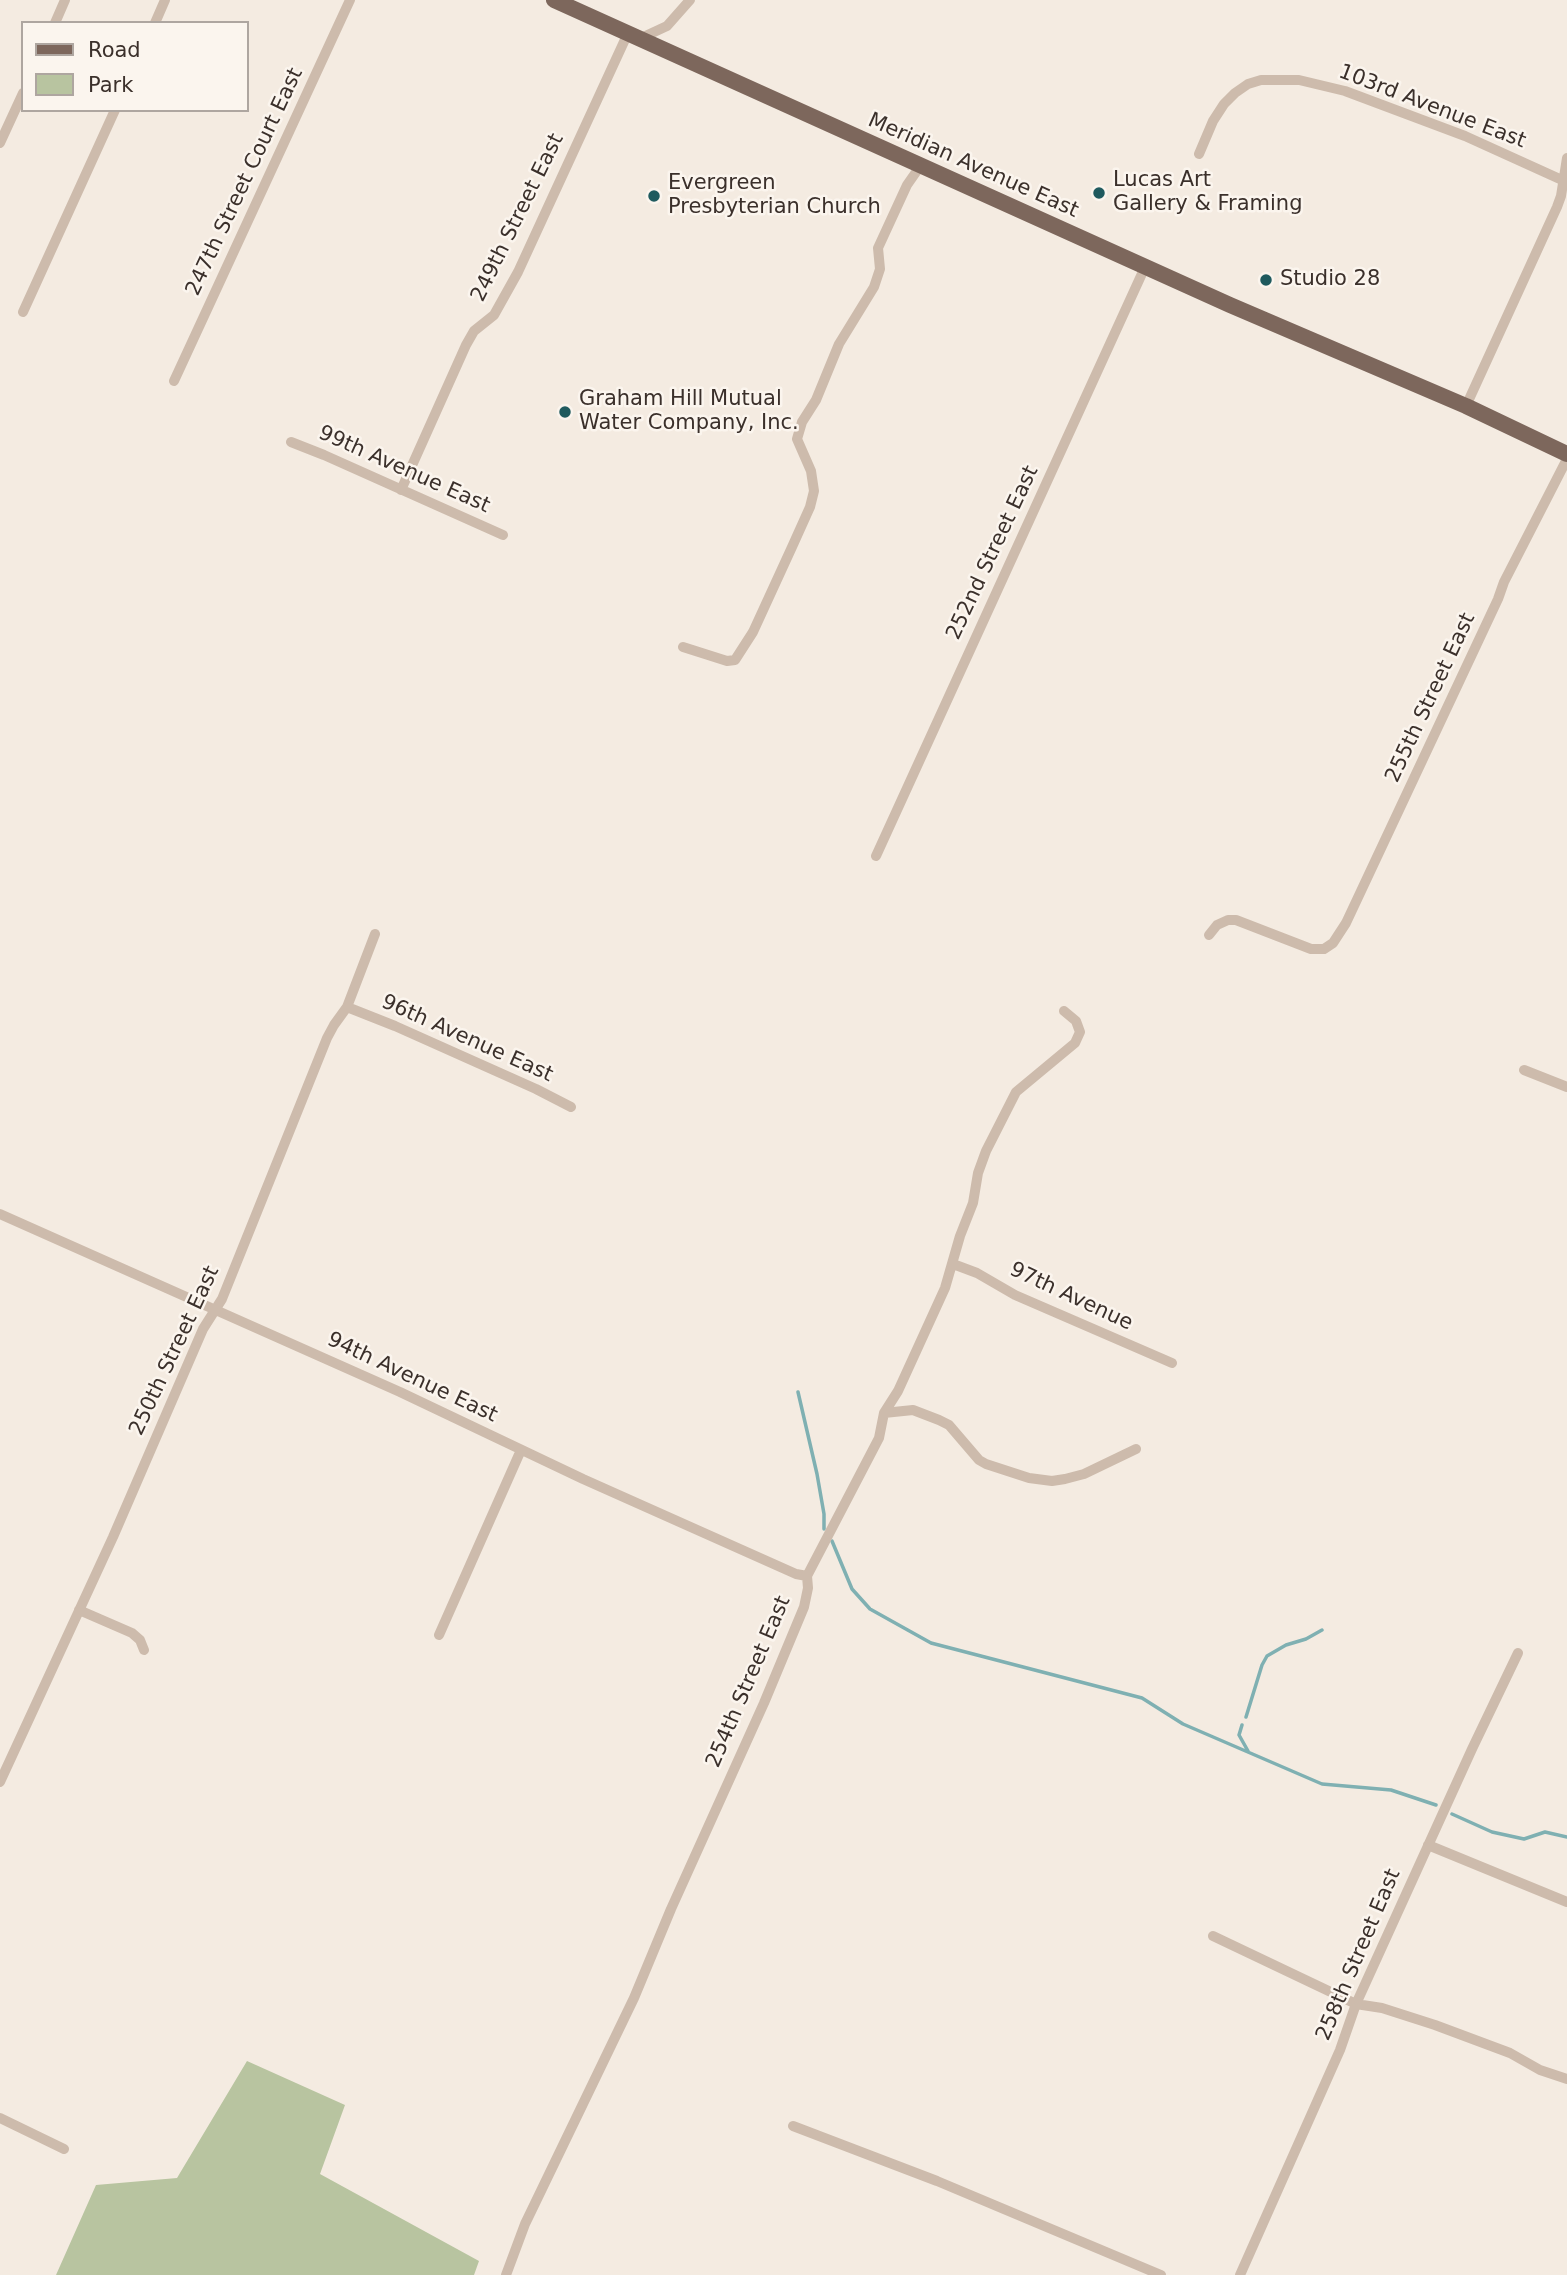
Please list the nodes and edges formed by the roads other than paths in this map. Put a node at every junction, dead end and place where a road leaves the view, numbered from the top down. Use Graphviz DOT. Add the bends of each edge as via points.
graph roads {
  1 [pos="65,0"];
  2 [pos="165,0"];
  3 [pos="350,0"];
  4 [pos="554,0"];
  5 [pos="690,0"];
  6 [pos="56,21"];
  7 [pos="156,21"];
  8 [pos="633,36"];
  9 [pos="21,97"];
  10 [pos="114,112"];
  11 [pos="0,143"];
  12 [pos="1199,154"];
  13 [pos="1567,158"];
  14 [pos="921,166"];
  15 [pos="1562,180"];
  16 [pos="1145,267"];
  17 [pos="23,312"];
  18 [pos="174,381"];
  19 [pos="1465,405"];
  20 [pos="290,442"];
  21 [pos="1567,456"];
  22 [pos="401,490"];
  23 [pos="503,535"];
  24 [pos="683,648"];
  25 [pos="876,856"];
  26 [pos="375,934"];
  27 [pos="1209,935"];
  28 [pos="347,1007"];
  29 [pos="1064,1011"];
  30 [pos="1524,1070"];
  31 [pos="1567,1087"];
  32 [pos="571,1107"];
  33 [pos="0,1214"];
  34 [pos="953,1264"];
  35 [pos="214,1310"];
  36 [pos="1172,1363"];
  37 [pos="884,1413"];
  38 [pos="1136,1449"];
  39 [pos="521,1450"];
  40 [pos="807,1576"];
  41 [pos="79,1610"];
  42 [pos="439,1635"];
  43 [pos="144,1650"];
  44 [pos="1518,1653"];
  45 [pos="0,1782"];
  46 [pos="1428,1845"];
  47 [pos="1567,1902"];
  48 [pos="1213,1936"];
  49 [pos="1356,2004"];
  50 [pos="1567,2079"];
  51 [pos="0,2118"];
  52 [pos="793,2126"];
  53 [pos="64,2149"];
  54 [pos="506,2275"];
  55 [pos="1161,2275"];
  56 [pos="1240,2275"];
  1 -- 6 [label="street"];
  2 -- 7 [label="street"];
  3 -- 18 [label="street, 247th Street Court East"];
  4 -- 8 [label="main road, Meridian Avenue East"];
  5 -- 8 [label="street" via="667,26"];
  8 -- 14 [label="main road, Meridian Avenue East"];
  8 -- 22 [label="street, 249th Street East" via="518,271 494,315 474,331 466,345"];
  9 -- 11 [label="street"];
  10 -- 17 [label="street"];
  12 -- 15 [label="street, 103rd Avenue East" via="1224,103 1248,83 1299,80 1345,91 1465,136"];
  13 -- 15 [label="street"];
  14 -- 16 [label="main road, Meridian Avenue East"];
  14 -- 24 [label="street" via="907,185 878,248 880,269 874,287 839,344 802,422 797,439 814,491 752,632 735,660"];
  15 -- 19 [label="street" via="1557,207"];
  16 -- 19 [label="main road, Meridian Avenue East"];
  16 -- 25 [label="street, 252nd Street East"];
  19 -- 21 [label="main road, Meridian Avenue East"];
  20 -- 22 [label="street, 99th Avenue East"];
  21 -- 27 [label="street, 255th Street East" via="1333,943 1311,949 1236,920 1223,922"];
  22 -- 23 [label="street, 99th Avenue East"];
  26 -- 28 [label="street, 250th Street East"];
  28 -- 32 [label="street, 96th Avenue East"];
  28 -- 35 [label="street, 250th Street East" via="327,1038"];
  29 -- 34 [label="street, 254th Street East" via="1080,1032 1075,1042 1010,1101 981,1163"];
  30 -- 31 [label="street"];
  33 -- 35 [label="street, 94th Avenue East"];
  34 -- 36 [label="street, 97th Avenue"];
  34 -- 37 [label="street, 254th Street East"];
  35 -- 39 [label="street, 94th Avenue East"];
  35 -- 41 [label="street, 250th Street East"];
  37 -- 38 [label="street" via="913,1410 939,1420 963,1438 979,1460 1029,1478 1052,1481 1084,1474"];
  37 -- 40 [label="street, 254th Street East" via="879,1438"];
  39 -- 40 [label="street, 94th Avenue East"];
  39 -- 42 [label="street"];
  40 -- 54 [label="street, 254th Street East" via="804,1607 764,1703 634,1998 525,2224"];
  41 -- 43 [label="street" via="132,1633"];
  41 -- 45 [label="street, 250th Street East"];
  44 -- 46 [label="street, 258th Street East"];
  46 -- 47 [label="street"];
  46 -- 49 [label="street, 258th Street East"];
  48 -- 49 [label="street"];
  49 -- 50 [label="street" via="1434,2025"];
  49 -- 56 [label="street, 258th Street East"];
  51 -- 53 [label="street"];
  52 -- 55 [label="street"];
}
